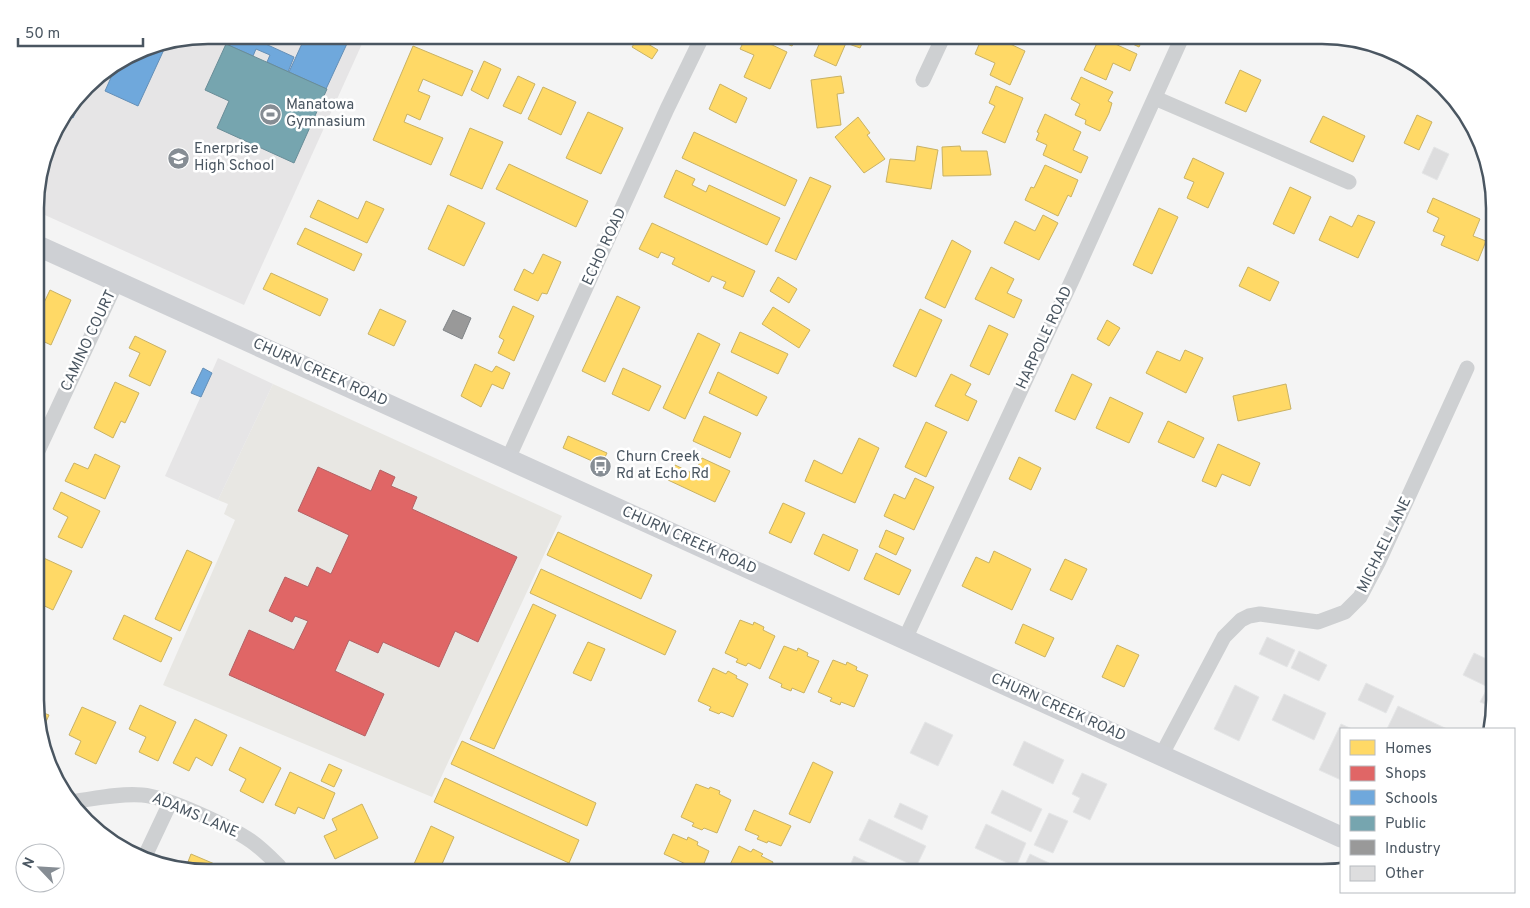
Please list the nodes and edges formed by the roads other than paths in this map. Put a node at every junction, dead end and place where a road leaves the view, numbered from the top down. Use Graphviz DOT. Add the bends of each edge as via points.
graph roads {
  1 [pos="699,44"];
  2 [pos="940,44"];
  3 [pos="1179,44"];
  4 [pos="923,80"];
  5 [pos="1155,98"];
  6 [pos="1349,182"];
  7 [pos="44,249"];
  8 [pos="117,281"];
  9 [pos="1467,368"];
  10 [pos="44,438"];
  11 [pos="508,459"];
  12 [pos="905,639"];
  13 [pos="1161,756"];
  14 [pos="79,801"];
  15 [pos="170,803"];
  16 [pos="1340,837"];
  17 [pos="147,853"];
  18 [pos="277,864"];
  1 -- 11 [label="street, ECHO ROAD"];
  2 -- 4 [label="street"];
  3 -- 5 [label="street, HARPOLE ROAD"];
  5 -- 6 [label="street"];
  5 -- 12 [label="street, HARPOLE ROAD"];
  7 -- 8 [label="main road, CHURN CREEK ROAD"];
  8 -- 10 [label="street, CAMINO COURT"];
  8 -- 11 [label="main road, CHURN CREEK ROAD"];
  9 -- 13 [label="street, MICHAEL LANE" via="1360,597 1345,612 1318,622 1260,614 1241,620 1224,637"];
  11 -- 12 [label="main road, CHURN CREEK ROAD"];
  12 -- 13 [label="main road, CHURN CREEK ROAD"];
  13 -- 16 [label="main road, CHURN CREEK ROAD"];
  14 -- 15 [label="street, ADAMS LANE" via="144,795"];
  15 -- 17 [label="street"];
  15 -- 18 [label="street, ADAMS LANE" via="240,834"];
}
